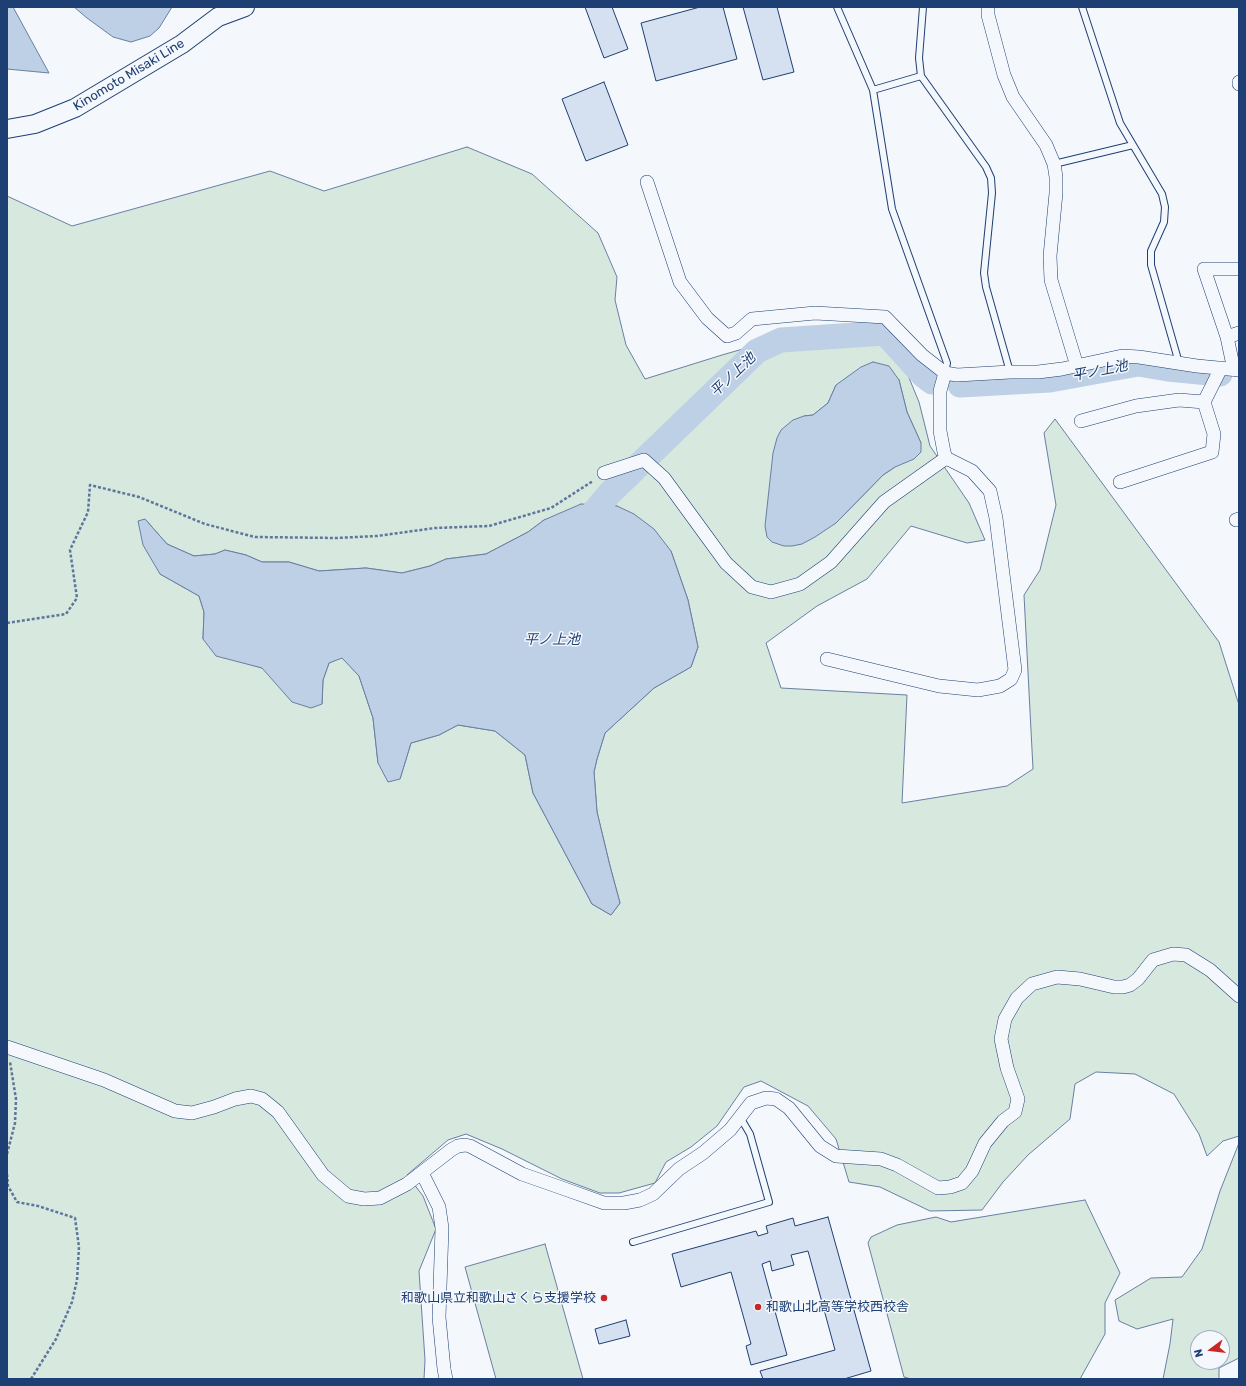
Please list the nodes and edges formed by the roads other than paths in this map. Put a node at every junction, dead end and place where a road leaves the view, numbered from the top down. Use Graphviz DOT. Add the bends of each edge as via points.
graph roads {
  1 [pos="245,7"];
  2 [pos="837,7"];
  3 [pos="923,7"];
  4 [pos="988,7"];
  5 [pos="1082,7"];
  6 [pos="921,76"];
  7 [pos="873,90"];
  8 [pos="7,129"];
  9 [pos="1133,145"];
  10 [pos="1054,164"];
  11 [pos="647,182"];
  12 [pos="1239,269"];
  13 [pos="1233,335"];
  14 [pos="1179,363"];
  15 [pos="1077,366"];
  16 [pos="1221,368"];
  17 [pos="1237,370"];
  18 [pos="1010,372"];
  19 [pos="945,373"];
  20 [pos="1205,399"];
  21 [pos="1081,421"];
  22 [pos="946,458"];
  23 [pos="604,474"];
  24 [pos="1120,482"];
  25 [pos="827,659"];
  26 [pos="1239,996"];
  27 [pos="7,1047"];
  28 [pos="740,1117"];
  29 [pos="422,1173"];
  30 [pos="633,1242"];
  31 [pos="446,1379"];
  1 -- 8 [label="main road, Kinomoto Misaki Line" via="218,17 182,44 75,108 35,124"];
  2 -- 7 [label="lane"];
  3 -- 6 [label="lane" via="919,58"];
  4 -- 10 [label="street" via="1004,76 1013,97 1046,145"];
  5 -- 9 [label="lane" via="1120,123"];
  6 -- 7 [label="lane"];
  6 -- 18 [label="lane" via="992,178 984,273"];
  7 -- 19 [label="lane" via="892,209 947,363"];
  9 -- 10 [label="lane"];
  9 -- 14 [label="lane" via="1162,194 1165,207 1164,222 1151,250 1150,265"];
  10 -- 15 [label="street" via="1056,193 1050,256 1051,280"];
  11 -- 19 [label="street" via="680,282 707,318 727,336 736,333 752,318 815,313 886,317 922,355"];
  12 -- 13 [label="street" via="1204,269"];
  13 -- 17 [label="street"];
  14 -- 15 [label="street" via="1122,356"];
  14 -- 16 [label="street"];
  15 -- 18 [label="street" via="1038,372"];
  16 -- 17 [label="street"];
  16 -- 20 [label="street"];
  18 -- 19 [label="street" via="957,375"];
  19 -- 22 [label="street" via="940,391 940,431"];
  20 -- 21 [label="street" via="1136,406"];
  20 -- 24 [label="street" via="1214,434 1212,452"];
  22 -- 23 [label="street" via="884,502 831,562 800,584 771,592 752,587 731,568 664,478 644,460"];
  22 -- 25 [label="street" via="972,471 990,491 996,518 1015,670 1011,679 1000,686 978,690 939,686"];
  26 -- 28 [label="street" via="1210,970 1186,955 1173,954 1154,960 1138,979 1123,987 1057,977 1032,984 1017,998 1005,1019 1000,1039 1018,1099 1015,1112 1003,1121 985,1143 972,1171 962,1183 950,1187 938,1188 897,1165 880,1159 836,1156 820,1146 789,1108 776,1099 766,1098 751,1103"];
  27 -- 29 [label="street" via="104,1080 175,1111 192,1113 251,1096 262,1099 278,1112 323,1175 348,1196 380,1198"];
  28 -- 29 [label="street" via="730,1130 679,1169 653,1194 624,1203 604,1203 522,1174 470,1146 458,1146"];
  28 -- 30 [label="lane" via="750,1134 769,1202"];
  29 -- 31 [label="street" via="439,1207 442,1228 439,1317"];
}
